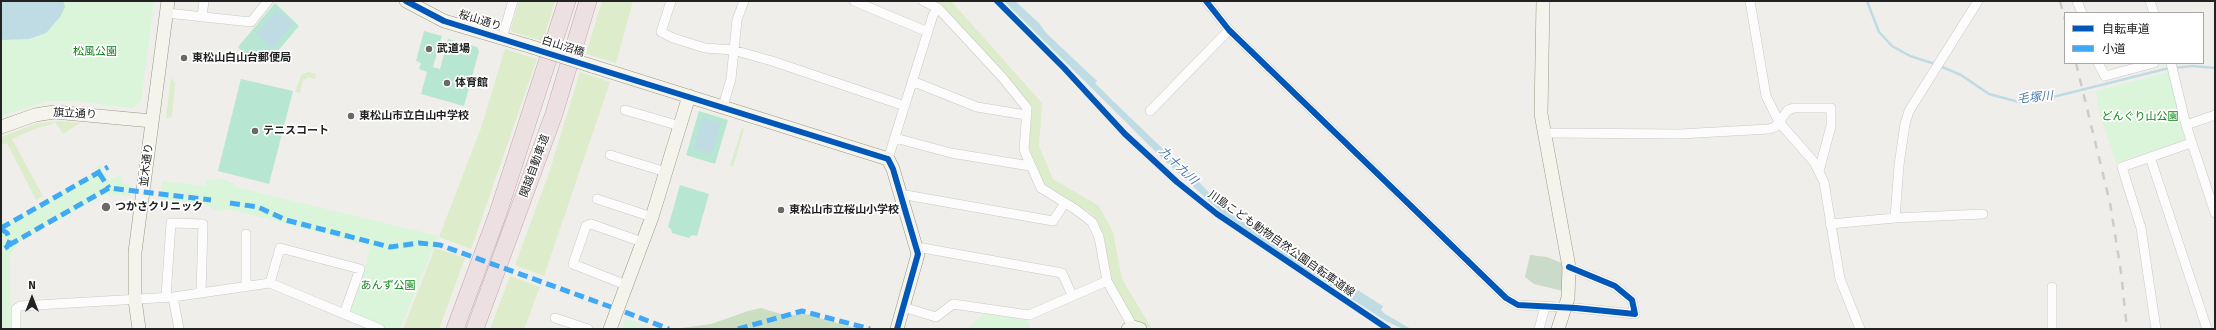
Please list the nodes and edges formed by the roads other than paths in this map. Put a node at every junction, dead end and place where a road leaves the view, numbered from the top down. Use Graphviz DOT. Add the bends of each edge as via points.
graph roads {
  1 [pos="204,1"];
  2 [pos="268,1"];
  3 [pos="406,1"];
  4 [pos="513,1"];
  5 [pos="567,1"];
  6 [pos="588,1"];
  7 [pos="671,1"];
  8 [pos="744,1"];
  9 [pos="854,1"];
  10 [pos="923,1"];
  11 [pos="1206,1"];
  12 [pos="1543,1"];
  13 [pos="1750,1"];
  14 [pos="1978,1"];
  15 [pos="2077,1"];
  16 [pos="2150,1"];
  17 [pos="168,7"];
  18 [pos="938,8"];
  19 [pos="2082,12"];
  20 [pos="2154,12"];
  21 [pos="202,17"];
  22 [pos="1229,30"];
  23 [pos="928,32"];
  24 [pos="502,38"];
  25 [pos="529,46"];
  26 [pos="734,50"];
  27 [pos="2099,64"];
  28 [pos="2150,64"];
  29 [pos="2171,64"];
  30 [pos="912,81"];
  31 [pos="689,96"];
  32 [pos="723,106"];
  33 [pos="905,106"];
  34 [pos="625,110"];
  35 [pos="1150,111"];
  36 [pos="1026,115"];
  37 [pos="2215,115"];
  38 [pos="152,121"];
  39 [pos="1779,122"];
  40 [pos="2186,125"];
  41 [pos="680,126"];
  42 [pos="1,127"];
  43 [pos="1543,133"];
  44 [pos="895,138"];
  45 [pos="2191,143"];
  46 [pos="610,155"];
  47 [pos="2150,157"];
  48 [pos="888,159"];
  49 [pos="1030,166"];
  50 [pos="1819,171"];
  51 [pos="666,172"];
  52 [pos="900,194"];
  53 [pos="597,199"];
  54 [pos="1065,203"];
  55 [pos="2215,213"];
  56 [pos="1983,214"];
  57 [pos="652,216"];
  58 [pos="1895,218"];
  59 [pos="1830,224"];
  60 [pos="246,234"];
  61 [pos="642,242"];
  62 [pos="917,247"];
  63 [pos="1569,267"];
  64 [pos="1107,281"];
  65 [pos="270,283"];
  66 [pos="626,285"];
  67 [pos="246,286"];
  68 [pos="2052,287"];
  69 [pos="201,293"];
  70 [pos="1072,295"];
  71 [pos="170,297"];
  72 [pos="135,300"];
  73 [pos="903,307"];
  74 [pos="1545,307"];
  75 [pos="1559,307"];
  76 [pos="1576,308"];
  77 [pos="344,314"];
  78 [pos="555,318"];
  79 [pos="1134,328"];
  80 [pos="16,329"];
  81 [pos="139,329"];
  82 [pos="179,329"];
  83 [pos="380,329"];
  84 [pos="455,329"];
  85 [pos="475,329"];
  86 [pos="588,329"];
  87 [pos="610,329"];
  88 [pos="897,329"];
  89 [pos="1539,329"];
  90 [pos="1558,329"];
  91 [pos="1860,329"];
  92 [pos="2052,329"];
  93 [pos="2156,329"];
  94 [pos="2207,329"];
  1 -- 21 [label="street"];
  2 -- 21 [label="street" via="251,22"];
  3 -- 24 [label="street, 桜山通り" via="444,20"];
  4 -- 24 [label="street"];
  5 -- 84 [label="highway, 関越自動車道" via="498,216"];
  6 -- 85 [label="highway, 関越自動車道" via="554,114"];
  7 -- 26 [label="street" via="662,32 695,45"];
  8 -- 26 [label="street" via="737,20"];
  9 -- 23 [label="street"];
  10 -- 18 [label="street"];
  11 -- 22 [label="street"];
  12 -- 43 [label="street" via="1540,86"];
  13 -- 39 [label="street" via="1762,81 1766,96"];
  14 -- 58 [label="street" via="1909,111 1899,166"];
  15 -- 19 [label="street"];
  16 -- 20 [label="street"];
  17 -- 21 [label="street"];
  17 -- 38 [label="street, 並木通り"];
  18 -- 23 [label="street"];
  18 -- 36 [label="street" via="1002,77 1026,108"];
  22 -- 35 [label="street"];
  22 -- 74 [label="street" via="1506,298 1518,305"];
  23 -- 30 [label="street"];
  24 -- 25 [label="street, 桜山通り"];
  25 -- 31 [label="street, 白山沼橋, bridge"];
  26 -- 32 [label="street" via="731,79"];
  26 -- 33 [label="street"];
  27 -- 28 [label="street" via="2105,76"];
  29 -- 40 [label="street"];
  30 -- 33 [label="street"];
  30 -- 36 [label="street" via="977,107"];
  31 -- 32 [label="street"];
  31 -- 41 [label="street"];
  32 -- 48 [label="street"];
  33 -- 44 [label="street"];
  34 -- 41 [label="street"];
  36 -- 49 [label="street" via="1024,150"];
  37 -- 40 [label="street"];
  38 -- 42 [label="street, 旗立通り" via="54,112 35,115"];
  38 -- 72 [label="street, 並木通り" via="135,255"];
  39 -- 43 [label="street" via="1769,129 1696,133"];
  39 -- 50 [label="street" via="1801,144"];
  39 -- 50 [label="street" via="1788,110 1794,108 1831,108 1831,126"];
  40 -- 45 [label="street"];
  41 -- 51 [label="street"];
  43 -- 63 [label="street"];
  44 -- 48 [label="street"];
  44 -- 49 [label="street" via="951,153"];
  45 -- 47 [label="street"];
  45 -- 55 [label="street"];
  46 -- 51 [label="street"];
  47 -- 93 [label="street" via="2124,166 2122,170 2141,228"];
  47 -- 94 [label="street"];
  48 -- 52 [label="street"];
  49 -- 54 [label="street" via="1041,188"];
  50 -- 59 [label="street" via="1824,182"];
  51 -- 57 [label="street"];
  52 -- 54 [label="street" via="1053,221"];
  52 -- 62 [label="street"];
  53 -- 57 [label="street"];
  54 -- 64 [label="street" via="1092,222 1099,237"];
  56 -- 58 [label="street"];
  57 -- 61 [label="street"];
  58 -- 59 [label="street"];
  59 -- 91 [label="street" via="1840,279"];
  60 -- 67 [label="street"];
  61 -- 66 [label="street"];
  61 -- 66 [label="street" via="591,224 586,226 573,264"];
  62 -- 70 [label="street" via="1062,273"];
  62 -- 73 [label="street" via="916,261"];
  63 -- 76 [label="street" via="1615,286 1632,300 1635,314"];
  63 -- 90 [label="street" via="1568,298"];
  64 -- 70 [label="street"];
  64 -- 79 [label="street"];
  65 -- 67 [label="street"];
  65 -- 77 [label="street"];
  65 -- 77 [label="street" via="280,248 360,269"];
  66 -- 87 [label="street"];
  67 -- 69 [label="street"];
  68 -- 92 [label="street"];
  69 -- 71 [label="street"];
  69 -- 71 [label="street" via="203,224 171,223"];
  70 -- 73 [label="street" via="1029,315 954,304 936,318"];
  71 -- 72 [label="street"];
  71 -- 82 [label="street"];
  72 -- 80 [label="street" via="20,306 16,309"];
  72 -- 81 [label="street, 並木通り"];
  73 -- 88 [label="street"];
  74 -- 75 [label="street"];
  74 -- 89 [label="street"];
  77 -- 83 [label="street"];
  78 -- 86 [label="street"];
}
